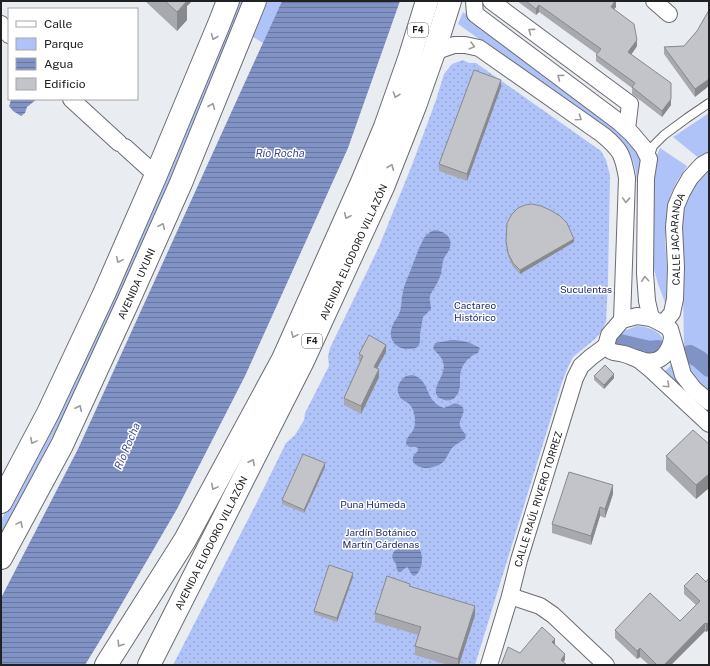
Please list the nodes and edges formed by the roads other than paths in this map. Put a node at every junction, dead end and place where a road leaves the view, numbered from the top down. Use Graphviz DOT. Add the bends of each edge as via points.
graph roads {
  1 [pos="228,1"];
  2 [pos="255,1"];
  3 [pos="427,1"];
  4 [pos="450,1"];
  5 [pos="474,1"];
  6 [pos="491,1"];
  7 [pos="654,1"];
  8 [pos="669,14"];
  9 [pos="1,24"];
  10 [pos="8,34"];
  11 [pos="434,52"];
  12 [pos="72,100"];
  13 [pos="709,104"];
  14 [pos="627,130"];
  15 [pos="646,153"];
  16 [pos="709,161"];
  17 [pos="156,175"];
  18 [pos="622,320"];
  19 [pos="657,321"];
  20 [pos="672,338"];
  21 [pos="606,346"];
  22 [pos="638,359"];
  23 [pos="709,402"];
  24 [pos="709,424"];
  25 [pos="1,502"];
  26 [pos="185,540"];
  27 [pos="1,558"];
  28 [pos="510,596"];
  29 [pos="171,621"];
  30 [pos="106,665"];
  31 [pos="124,665"];
  32 [pos="142,665"];
  33 [pos="149,665"];
  34 [pos="489,665"];
  35 [pos="606,665"];
  1 -- 17 [label="main road, one-way"];
  27 -- 2 [label="main road, AVENIDA UYUNI, one-way" via="62,445 128,302"];
  3 -- 26 [label="main road, AVENIDA ELIODORO VILLAZÓN / F4, one-way" via="385,128 283,359"];
  4 -- 11 [label="main road, AVENIDA ELIODORO VILLAZÓN / F4"];
  14 -- 5 [label="street, one-way" via="475,14"];
  14 -- 6 [label="street, one-way" via="630,104"];
  7 -- 8 [label="street"];
  9 -- 10 [label="street"];
  11 -- 18 [label="street, one-way" via="465,44 479,48 603,135 620,151 627,178"];
  29 -- 11 [label="main road, AVENIDA ELIODORO VILLAZÓN / F4, one-way" via="276,416 383,187"];
  12 -- 17 [label="street"];
  13 -- 15 [label="lane" via="664,135"];
  14 -- 15 [label="street"];
  19 -- 15 [label="street, one-way" via="647,301 645,273"];
  16 -- 19 [label="street, CALLE JACARANDA" via="690,178 676,206 675,299 672,313"];
  17 -- 25 [label="main road, one-way" via="48,413"];
  18 -- 19 [label="street" via="637,316"];
  18 -- 21 [label="street" via="609,335"];
  19 -- 20 [label="street" via="670,329"];
  20 -- 22 [label="street" via="667,354 660,359 646,362"];
  20 -- 23 [label="street" via="683,376"];
  21 -- 22 [label="street" via="611,352"];
  21 -- 28 [label="street, CALLE RAÚL RIVERO TORREZ" via="590,357 574,378"];
  22 -- 24 [label="street, one-way"];
  26 -- 30 [label="main road, F4, one-way"];
  26 -- 31 [label="main road" via="142,635"];
  28 -- 34 [label="street, CALLE RAÚL RIVERO TORREZ"];
  28 -- 35 [label="street" via="540,606 553,615"];
  29 -- 32 [label="main road"];
  29 -- 33 [label="main road, AVENIDA ELIODORO VILLAZÓN / F4"];
}
